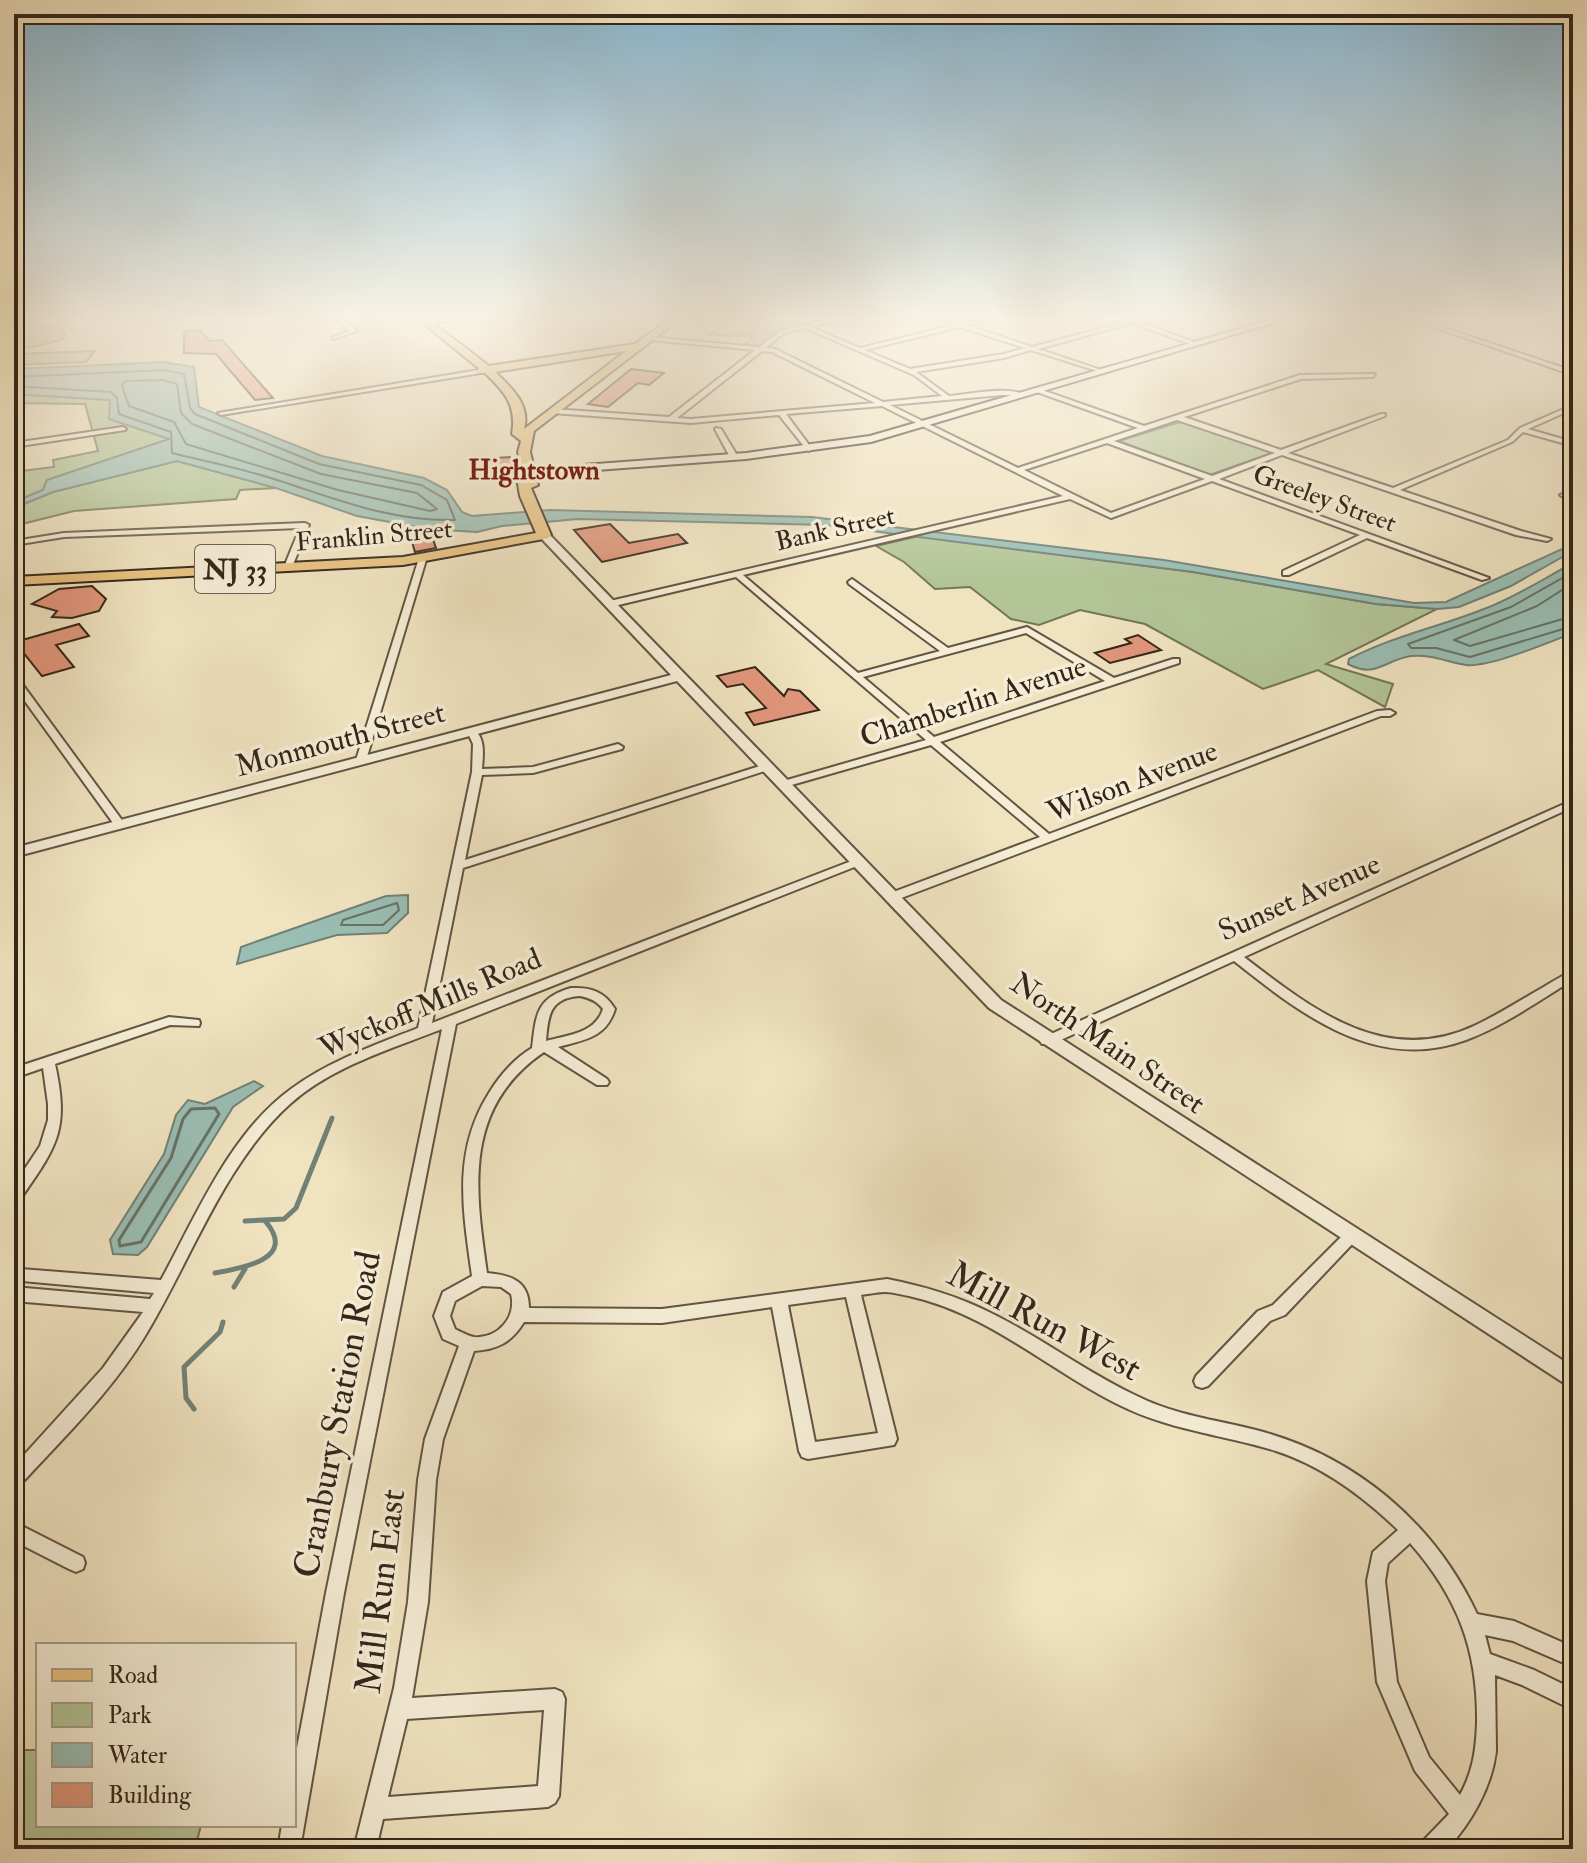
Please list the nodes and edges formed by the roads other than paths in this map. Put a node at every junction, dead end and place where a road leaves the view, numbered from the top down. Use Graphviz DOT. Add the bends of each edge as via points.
graph roads {
  1 [pos="265,406"];
  2 [pos="517,406"];
  3 [pos="559,406"];
  4 [pos="688,406"];
  5 [pos="861,406"];
  6 [pos="887,406"];
  7 [pos="988,406"];
  8 [pos="1081,406"];
  9 [pos="1210,406"];
  10 [pos="1573,407"];
  11 [pos="552,411"];
  12 [pos="221,413"];
  13 [pos="781,413"];
  14 [pos="1383,415"];
  15 [pos="1176,417"];
  16 [pos="670,420"];
  17 [pos="926,425"];
  18 [pos="1143,428"];
  19 [pos="123,429"];
  20 [pos="718,429"];
  21 [pos="1522,429"];
  22 [pos="525,439"];
  23 [pos="1106,440"];
  24 [pos="1573,444"];
  25 [pos="14,445"];
  26 [pos="809,449"];
  27 [pos="1282,453"];
  28 [pos="734,457"];
  29 [pos="1018,470"];
  30 [pos="528,472"];
  31 [pos="1213,479"];
  32 [pos="1392,491"];
  33 [pos="1573,491"];
  34 [pos="1071,496"];
  35 [pos="1573,501"];
  36 [pos="541,529"];
  37 [pos="1367,535"];
  38 [pos="1547,539"];
  39 [pos="14,543"];
  40 [pos="422,560"];
  41 [pos="288,567"];
  42 [pos="1286,573"];
  43 [pos="737,574"];
  44 [pos="1485,578"];
  45 [pos="14,581"];
  46 [pos="852,582"];
  47 [pos="610,604"];
  48 [pos="946,651"];
  49 [pos="1176,661"];
  50 [pos="680,676"];
  51 [pos="856,676"];
  52 [pos="14,679"];
  53 [pos="1113,682"];
  54 [pos="1390,713"];
  55 [pos="472,731"];
  56 [pos="932,740"];
  57 [pos="618,747"];
  58 [pos="361,760"];
  59 [pos="767,767"];
  60 [pos="477,772"];
  61 [pos="784,784"];
  62 [pos="1573,803"];
  63 [pos="120,825"];
  64 [pos="1047,838"];
  65 [pos="14,853"];
  66 [pos="858,862"];
  67 [pos="458,866"];
  68 [pos="892,897"];
  69 [pos="1234,955"];
  70 [pos="1573,975"];
  71 [pos="546,983"];
  72 [pos="557,997"];
  73 [pos="450,1021"];
  74 [pos="194,1023"];
  75 [pos="424,1031"];
  76 [pos="1047,1041"];
  77 [pos="543,1048"];
  78 [pos="48,1062"];
  79 [pos="14,1073"];
  80 [pos="602,1082"];
  81 [pos="14,1197"];
  82 [pos="1352,1235"];
  83 [pos="14,1278"];
  84 [pos="480,1279"];
  85 [pos="92,1281"];
  86 [pos="165,1287"];
  87 [pos="852,1289"];
  88 [pos="14,1294"];
  89 [pos="81,1299"];
  90 [pos="779,1300"];
  91 [pos="154,1306"];
  92 [pos="521,1315"];
  93 [pos="468,1344"];
  94 [pos="1573,1379"];
  95 [pos="1202,1381"];
  96 [pos="14,1479"];
  97 [pos="1411,1530"];
  98 [pos="14,1531"];
  99 [pos="76,1563"];
  100 [pos="1472,1623"];
  101 [pos="1573,1657"];
  102 [pos="1483,1661"];
  103 [pos="1573,1700"];
  104 [pos="399,1709"];
  105 [pos="375,1809"];
  106 [pos="296,1812"];
  107 [pos="1461,1812"];
  108 [pos="293,1827"];
  109 [pos="289,1849"];
  110 [pos="365,1849"];
  111 [pos="1431,1849"];
  1 -- 12 [label="street"];
  2 -- 22 [label="main road" via="522,419 518,434"];
  3 -- 11 [label="main road"];
  4 -- 16 [label="street"];
  5 -- 13 [label="street"];
  6 -- 17 [label="street"];
  7 -- 17 [label="main road"];
  8 -- 18 [label="street"];
  9 -- 15 [label="street"];
  10 -- 21 [label="street"];
  11 -- 16 [label="street"];
  11 -- 22 [label="main road"];
  13 -- 16 [label="street"];
  13 -- 26 [label="street"];
  14 -- 27 [label="street"];
  15 -- 18 [label="street"];
  15 -- 27 [label="street"];
  17 -- 26 [label="main road"];
  17 -- 29 [label="street"];
  18 -- 23 [label="street"];
  19 -- 25 [label="street"];
  20 -- 28 [label="street"];
  21 -- 24 [label="street"];
  21 -- 32 [label="street" via="1510,441"];
  22 -- 30 [label="main road"];
  23 -- 29 [label="street"];
  23 -- 31 [label="street, Greeley Street"];
  26 -- 28 [label="main road"];
  27 -- 31 [label="street"];
  27 -- 32 [label="street"];
  28 -- 30 [label="main road"];
  29 -- 34 [label="street"];
  30 -- 36 [label="main road" via="523,478 526,496"];
  31 -- 34 [label="street" via="1111,516"];
  31 -- 37 [label="street, Greeley Street"];
  32 -- 38 [label="street"];
  33 -- 35 [label="street" via="1564,495"];
  34 -- 43 [label="street, Bank Street"];
  36 -- 40 [label="main road, Franklin Street / NJ 33" via="526,539"];
  36 -- 47 [label="street, North Main Street"];
  37 -- 42 [label="street"];
  37 -- 44 [label="street, Greeley Street"];
  39 -- 41 [label="street" via="64,535 305,525"];
  40 -- 41 [label="main road, Franklin Street / NJ 33"];
  40 -- 58 [label="street"];
  41 -- 45 [label="main road, Franklin Street / NJ 33"];
  43 -- 47 [label="street, Bank Street"];
  43 -- 51 [label="street"];
  46 -- 48 [label="street"];
  47 -- 50 [label="street, North Main Street"];
  48 -- 51 [label="street"];
  48 -- 53 [label="street" via="1027,630"];
  49 -- 53 [label="street, Chamberlin Avenue"];
  50 -- 55 [label="street, Monmouth Street"];
  50 -- 59 [label="street, North Main Street"];
  51 -- 56 [label="street"];
  52 -- 63 [label="street"];
  53 -- 56 [label="street, Chamberlin Avenue"];
  54 -- 64 [label="street, Wilson Avenue"];
  55 -- 58 [label="street, Monmouth Street"];
  55 -- 60 [label="street" via="478,744"];
  56 -- 61 [label="street, Chamberlin Avenue"];
  56 -- 64 [label="street"];
  57 -- 60 [label="street" via="533,770"];
  58 -- 63 [label="street, Monmouth Street"];
  59 -- 61 [label="street, North Main Street"];
  59 -- 67 [label="street"];
  60 -- 67 [label="street"];
  61 -- 66 [label="street, North Main Street"];
  62 -- 69 [label="street, Sunset Avenue"];
  63 -- 65 [label="street, Monmouth Street"];
  64 -- 68 [label="street, Wilson Avenue"];
  66 -- 68 [label="street, North Main Street"];
  66 -- 71 [label="street, Wyckoff Mills Road"];
  67 -- 75 [label="street"];
  68 -- 76 [label="street, North Main Street" via="984,994"];
  69 -- 70 [label="street" via="1324,1022 1366,1038 1406,1044 1462,1036"];
  69 -- 76 [label="street, Sunset Avenue"];
  71 -- 72 [label="street"];
  71 -- 73 [label="street, Wyckoff Mills Road"];
  72 -- 77 [label="street" via="545,1010"];
  72 -- 77 [label="street" via="578,992 599,996 609,1009 608,1017 597,1029"];
  73 -- 75 [label="street, Wyckoff Mills Road"];
  73 -- 106 [label="street, Cranbury Station Road"];
  74 -- 78 [label="street" via="169,1021"];
  75 -- 86 [label="street, Wyckoff Mills Road" via="339,1066 284,1101 237,1160"];
  76 -- 82 [label="street, North Main Street"];
  77 -- 80 [label="street"];
  77 -- 84 [label="street" via="494,1097 475,1137 469,1194"];
  78 -- 79 [label="street"];
  78 -- 81 [label="street" via="57,1094 57,1122"];
  82 -- 94 [label="street, North Main Street"];
  82 -- 95 [label="street"];
  83 -- 85 [label="street"];
  84 -- 92 [label="street" via="501,1279 517,1289"];
  84 -- 93 [label="street" via="449,1297 442,1316 449,1334"];
  85 -- 86 [label="street"];
  85 -- 89 [label="street"];
  86 -- 91 [label="street, Wyckoff Mills Road"];
  87 -- 90 [label="street, Mill Run West"];
  87 -- 90 [label="street" via="888,1439 808,1451"];
  87 -- 97 [label="street, Mill Run West" via="887,1285 966,1306 1137,1405 1197,1427 1295,1450 1327,1465"];
  88 -- 89 [label="street"];
  89 -- 91 [label="street"];
  90 -- 92 [label="street, Mill Run West" via="662,1316"];
  91 -- 96 [label="street, Wyckoff Mills Road" via="113,1367"];
  92 -- 93 [label="street" via="506,1335"];
  93 -- 104 [label="street, Mill Run East" via="434,1439 418,1602"];
  97 -- 100 [label="street" via="1445,1573"];
  97 -- 107 [label="street" via="1380,1558 1376,1581 1387,1682 1422,1764"];
  98 -- 99 [label="street"];
  100 -- 101 [label="street" via="1514,1631"];
  100 -- 102 [label="street"];
  102 -- 103 [label="street"];
  102 -- 107 [label="street" via="1488,1701 1484,1762"];
  104 -- 105 [label="street, Mill Run East"];
  104 -- 105 [label="street" via="555,1699 548,1796"];
  105 -- 110 [label="street, Mill Run East"];
  107 -- 111 [label="street"];
  108 -- 109 [label="street, Cranbury Station Road"];
}
